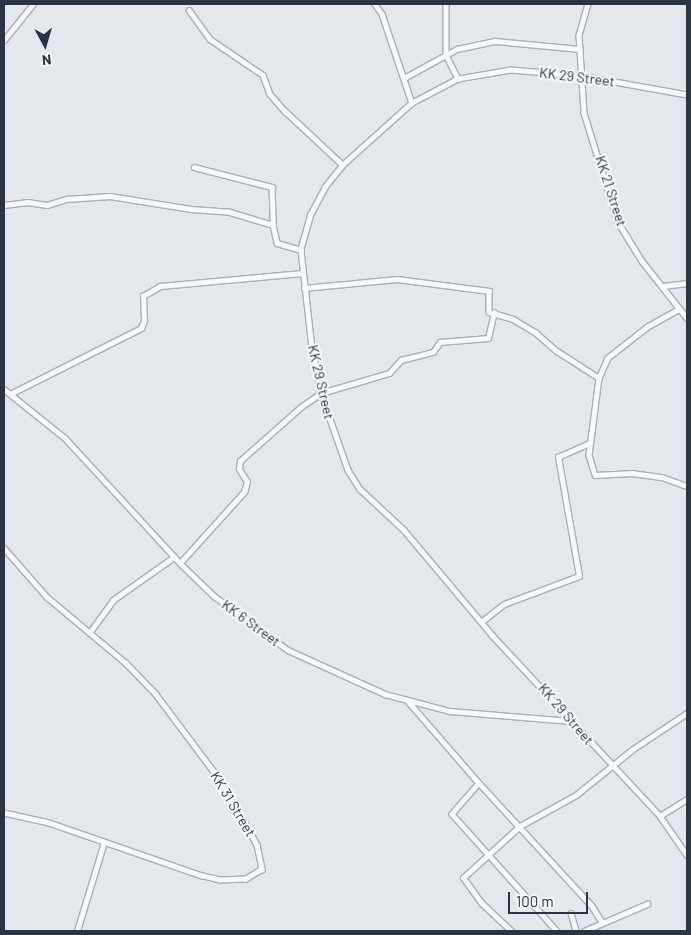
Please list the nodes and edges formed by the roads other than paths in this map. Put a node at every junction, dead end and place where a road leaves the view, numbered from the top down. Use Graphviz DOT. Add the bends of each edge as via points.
graph roads {
  1 [pos="33,4"];
  2 [pos="375,4"];
  3 [pos="446,4"];
  4 [pos="588,4"];
  5 [pos="189,10"];
  6 [pos="4,40"];
  7 [pos="580,49"];
  8 [pos="446,55"];
  9 [pos="580,76"];
  10 [pos="404,78"];
  11 [pos="458,79"];
  12 [pos="687,95"];
  13 [pos="412,103"];
  14 [pos="343,164"];
  15 [pos="194,167"];
  16 [pos="4,205"];
  17 [pos="273,225"];
  18 [pos="301,250"];
  19 [pos="302,273"];
  20 [pos="687,283"];
  21 [pos="663,286"];
  22 [pos="304,288"];
  23 [pos="680,309"];
  24 [pos="494,314"];
  25 [pos="687,318"];
  26 [pos="599,378"];
  27 [pos="4,389"];
  28 [pos="321,393"];
  29 [pos="10,394"];
  30 [pos="589,443"];
  31 [pos="687,486"];
  32 [pos="4,548"];
  33 [pos="174,557"];
  34 [pos="180,563"];
  35 [pos="481,622"];
  36 [pos="90,632"];
  37 [pos="407,700"];
  38 [pos="687,713"];
  39 [pos="571,721"];
  40 [pos="612,765"];
  41 [pos="479,782"];
  42 [pos="687,799"];
  43 [pos="4,813"];
  44 [pos="660,816"];
  45 [pos="520,826"];
  46 [pos="104,842"];
  47 [pos="489,854"];
  48 [pos="687,855"];
  49 [pos="647,904"];
  50 [pos="571,913"];
  51 [pos="602,922"];
  52 [pos="77,931"];
  53 [pos="511,931"];
  54 [pos="557,931"];
  55 [pos="576,931"];
  56 [pos="584,931"];
  1 -- 6 [label="street"];
  2 -- 10 [label="street" via="382,14"];
  3 -- 8 [label="street"];
  4 -- 7 [label="street, KK 21 Street" via="579,35"];
  5 -- 14 [label="street" via="210,39 263,75 270,94 285,111"];
  7 -- 8 [label="street" via="495,41 457,49"];
  7 -- 9 [label="street, KK 21 Street"];
  8 -- 10 [label="street"];
  8 -- 11 [label="street"];
  9 -- 11 [label="street, KK 29 Street" via="511,70"];
  9 -- 12 [label="street, KK 29 Street"];
  9 -- 21 [label="street, KK 21 Street" via="584,113 618,222 642,261"];
  10 -- 13 [label="street"];
  11 -- 13 [label="street, KK 29 Street"];
  13 -- 14 [label="street, KK 29 Street"];
  14 -- 18 [label="street, KK 29 Street" via="311,214"];
  15 -- 17 [label="street" via="272,187"];
  16 -- 17 [label="street" via="28,202 47,205 68,199 110,196 230,212"];
  17 -- 18 [label="street" via="277,243"];
  18 -- 19 [label="street, KK 29 Street"];
  19 -- 22 [label="street, KK 29 Street"];
  19 -- 29 [label="street" via="160,286 142,296 144,326"];
  20 -- 21 [label="street"];
  21 -- 23 [label="street, KK 21 Street"];
  22 -- 24 [label="street" via="397,280 485,290 491,293 488,309"];
  22 -- 28 [label="street, KK 29 Street"];
  23 -- 25 [label="street, KK 21 Street"];
  23 -- 26 [label="street" via="616,349"];
  24 -- 26 [label="street" via="513,319 535,332 557,351"];
  24 -- 28 [label="street" via="488,338 440,342 433,352 401,360 389,373"];
  26 -- 30 [label="street"];
  27 -- 29 [label="street, KK 6 Street"];
  28 -- 34 [label="street" via="240,461 239,469 247,482 244,492"];
  28 -- 35 [label="street, KK 29 Street" via="339,452 360,489 404,530"];
  29 -- 33 [label="street, KK 6 Street" via="65,438"];
  30 -- 31 [label="street" via="595,475 632,473 662,477"];
  30 -- 35 [label="street" via="558,457 579,576 504,604"];
  32 -- 36 [label="street, KK 31 Street" via="47,597"];
  33 -- 34 [label="street, KK 6 Street"];
  33 -- 36 [label="street" via="113,600"];
  34 -- 37 [label="street, KK 6 Street" via="214,596 288,650 385,694"];
  35 -- 39 [label="street, KK 29 Street"];
  36 -- 46 [label="street, KK 31 Street" via="155,693 208,764 257,845 262,869 254,877 220,880"];
  37 -- 39 [label="street, KK 6 Street" via="450,711"];
  37 -- 41 [label="street"];
  38 -- 40 [label="street"];
  39 -- 40 [label="street, KK 29 Street"];
  40 -- 44 [label="street, KK 29 Street"];
  40 -- 45 [label="street" via="576,796"];
  41 -- 45 [label="street"];
  41 -- 47 [label="street" via="452,814"];
  42 -- 44 [label="street"];
  43 -- 46 [label="street, KK 31 Street" via="49,823"];
  44 -- 48 [label="street, KK 29 Street"];
  45 -- 47 [label="street"];
  45 -- 51 [label="street" via="541,854 592,906"];
  46 -- 52 [label="street"];
  47 -- 53 [label="street" via="463,878 482,904"];
  47 -- 54 [label="street"];
  49 -- 51 [label="street"];
  50 -- 55 [label="street"];
  51 -- 56 [label="street"];
}
